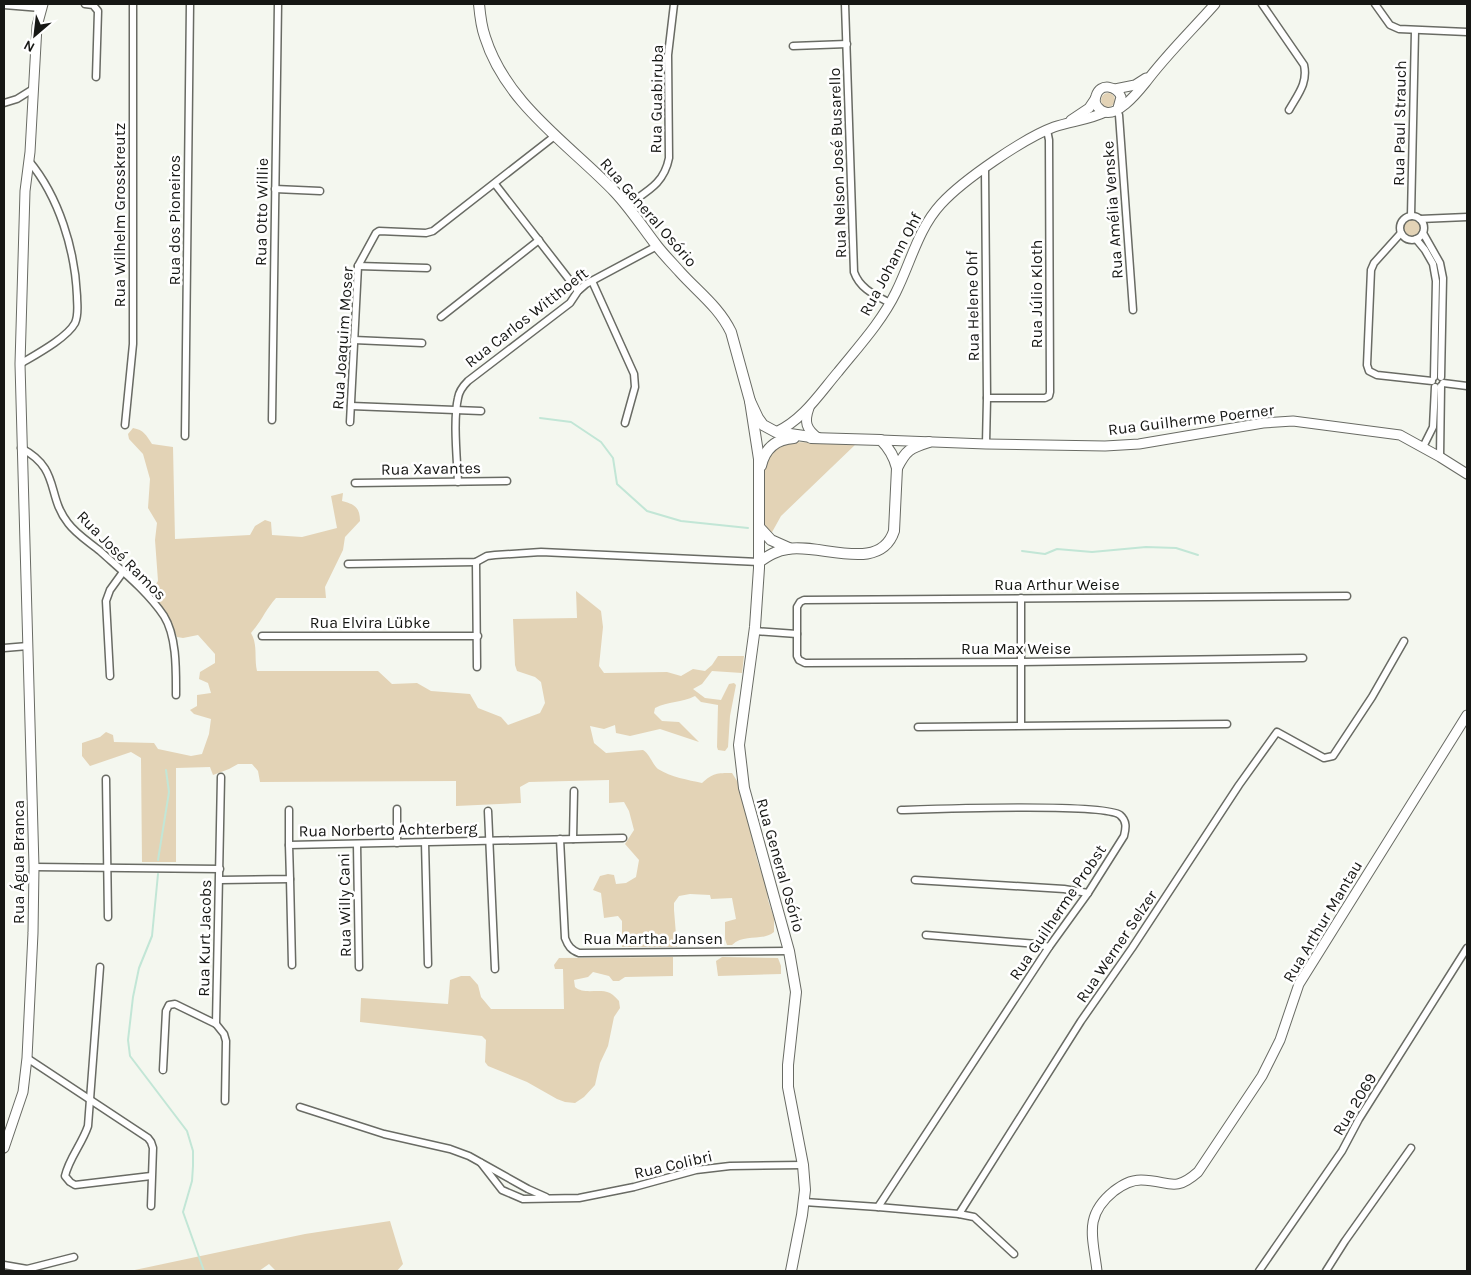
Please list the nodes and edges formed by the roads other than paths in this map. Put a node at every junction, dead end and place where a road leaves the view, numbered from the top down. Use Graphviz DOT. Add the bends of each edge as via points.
graph roads {
  1 [pos="85,4"];
  2 [pos="133,4"];
  3 [pos="190,4"];
  4 [pos="278,4"];
  5 [pos="479,4"];
  6 [pos="674,4"];
  7 [pos="845,4"];
  8 [pos="1215,4"];
  9 [pos="1262,4"];
  10 [pos="1375,4"];
  11 [pos="4,5"];
  12 [pos="42,6"];
  13 [pos="1415,31"];
  14 [pos="1467,32"];
  15 [pos="847,44"];
  16 [pos="793,46"];
  17 [pos="1152,74"];
  18 [pos="96,77"];
  19 [pos="1115,88"];
  20 [pos="33,89"];
  21 [pos="1095,100"];
  22 [pos="4,103"];
  23 [pos="1117,109"];
  24 [pos="1288,110"];
  25 [pos="1105,112"];
  26 [pos="1064,124"];
  27 [pos="1047,130"];
  28 [pos="556,135"];
  29 [pos="29,161"];
  30 [pos="984,169"];
  31 [pos="494,184"];
  32 [pos="275,189"];
  33 [pos="320,190"];
  34 [pos="626,206"];
  35 [pos="1411,216"];
  36 [pos="1467,217"];
  37 [pos="1420,220"];
  38 [pos="1423,232"];
  39 [pos="1401,233"];
  40 [pos="1416,239"];
  41 [pos="539,240"];
  42 [pos="657,246"];
  43 [pos="358,266"];
  44 [pos="427,268"];
  45 [pos="592,281"];
  46 [pos="578,291"];
  47 [pos="890,303"];
  48 [pos="1133,310"];
  49 [pos="441,317"];
  50 [pos="354,340"];
  51 [pos="422,343"];
  52 [pos="20,364"];
  53 [pos="1438,382"];
  54 [pos="1467,386"];
  55 [pos="987,398"];
  56 [pos="750,401"];
  57 [pos="351,406"];
  58 [pos="810,406"];
  59 [pos="456,410"];
  60 [pos="481,411"];
  61 [pos="272,420"];
  62 [pos="350,422"];
  63 [pos="625,424"];
  64 [pos="125,425"];
  65 [pos="776,432"];
  66 [pos="185,436"];
  67 [pos="818,438"];
  68 [pos="881,440"];
  69 [pos="929,442"];
  70 [pos="986,444"];
  71 [pos="1423,446"];
  72 [pos="21,448"];
  73 [pos="1440,457"];
  74 [pos="759,459"];
  75 [pos="897,468"];
  76 [pos="760,472"];
  77 [pos="1467,474"];
  78 [pos="507,481"];
  79 [pos="458,482"];
  80 [pos="355,483"];
  81 [pos="759,527"];
  82 [pos="789,548"];
  83 [pos="476,562"];
  84 [pos="759,562"];
  85 [pos="348,564"];
  86 [pos="123,572"];
  87 [pos="1347,596"];
  88 [pos="1021,598"];
  89 [pos="755,631"];
  90 [pos="797,634"];
  91 [pos="262,636"];
  92 [pos="478,636"];
  93 [pos="1404,641"];
  94 [pos="28,646"];
  95 [pos="4,648"];
  96 [pos="1303,658"];
  97 [pos="1021,662"];
  98 [pos="477,667"];
  99 [pos="110,676"];
  100 [pos="176,695"];
  101 [pos="1467,715"];
  102 [pos="1227,724"];
  103 [pos="1022,725"];
  104 [pos="918,727"];
  105 [pos="221,777"];
  106 [pos="106,779"];
  107 [pos="574,791"];
  108 [pos="397,809"];
  109 [pos="289,810"];
  110 [pos="900,810"];
  111 [pos="488,811"];
  112 [pos="623,838"];
  113 [pos="560,839"];
  114 [pos="573,839"];
  115 [pos="489,841"];
  116 [pos="425,842"];
  117 [pos="397,843"];
  118 [pos="357,844"];
  119 [pos="289,845"];
  120 [pos="34,867"];
  121 [pos="108,868"];
  122 [pos="220,868"];
  123 [pos="290,879"];
  124 [pos="220,880"];
  125 [pos="915,880"];
  126 [pos="1088,893"];
  127 [pos="108,917"];
  128 [pos="926,935"];
  129 [pos="1049,947"];
  130 [pos="1467,948"];
  131 [pos="790,950"];
  132 [pos="428,964"];
  133 [pos="292,965"];
  134 [pos="100,967"];
  135 [pos="359,967"];
  136 [pos="495,968"];
  137 [pos="216,1024"];
  138 [pos="27,1058"];
  139 [pos="163,1070"];
  140 [pos="91,1100"];
  141 [pos="225,1101"];
  142 [pos="300,1107"];
  143 [pos="4,1148"];
  144 [pos="1411,1148"];
  145 [pos="481,1163"];
  146 [pos="803,1165"];
  147 [pos="151,1176"];
  148 [pos="505,1176"];
  149 [pos="497,1185"];
  150 [pos="528,1189"];
  151 [pos="523,1199"];
  152 [pos="550,1199"];
  153 [pos="804,1202"];
  154 [pos="151,1206"];
  155 [pos="878,1207"];
  156 [pos="960,1214"];
  157 [pos="1014,1254"];
  158 [pos="74,1257"];
  159 [pos="4,1264"];
  160 [pos="790,1269"];
  161 [pos="1097,1271"];
  162 [pos="1259,1271"];
  163 [pos="1326,1271"];
  1 -- 18 [label="street" via="93,5 98,11"];
  2 -- 64 [label="street, Rua Wilhelm Grosskreutz" via="133,344"];
  3 -- 66 [label="street, Rua dos Pioneiros"];
  4 -- 32 [label="street, Rua Otto Willie"];
  5 -- 28 [label="main road, Rua General Osório" via="484,36 496,66 523,104"];
  6 -- 34 [label="street, Rua Guabiruba" via="668,55 667,168 660,181"];
  7 -- 15 [label="street, Rua Nelson José Busarello"];
  8 -- 17 [label="street"];
  9 -- 24 [label="street" via="1304,64 1304,84"];
  10 -- 13 [label="street" via="1390,25"];
  11 -- 12 [label="street"];
  12 -- 20 [label="street, Rua Água Branca" via="37,26"];
  13 -- 14 [label="street"];
  13 -- 35 [label="street, Rua Paul Strauch"];
  15 -- 16 [label="street"];
  15 -- 47 [label="street, Rua Nelson José Busarello" via="854,272 857,282 865,289"];
  17 -- 19 [label="street" via="1135,85"];
  17 -- 23 [label="street" via="1128,103"];
  19 -- 21 [label="street" via="1102,89"];
  19 -- 23 [label="street" via="1121,98"];
  20 -- 22 [label="street"];
  20 -- 29 [label="street, Rua Água Branca"];
  21 -- 25 [label="street"];
  21 -- 26 [label="street, Rua Johann Ohf" via="1089,108"];
  23 -- 25 [label="street"];
  23 -- 48 [label="street, Rua Amélia Venske"];
  25 -- 26 [label="street, Rua Johann Ohf"];
  26 -- 27 [label="street, Rua Johann Ohf"];
  27 -- 30 [label="street, Rua Johann Ohf"];
  27 -- 55 [label="street, Rua Júlio Kloth" via="1050,392 1045,398"];
  28 -- 31 [label="street, Rua Joaquim Moser"];
  28 -- 34 [label="main road, Rua General Osório"];
  29 -- 52 [label="street, Rua Água Branca" via="25,191"];
  29 -- 52 [label="street" via="50,192 72,250 78,313 74,324 57,340"];
  30 -- 47 [label="street, Rua Johann Ohf" via="933,215"];
  30 -- 55 [label="street, Rua Helene Ohf"];
  31 -- 41 [label="street"];
  31 -- 43 [label="street, Rua Joaquim Moser" via="433,231 379,231"];
  32 -- 33 [label="street"];
  32 -- 61 [label="street, Rua Otto Willie"];
  34 -- 42 [label="main road, Rua General Osório"];
  35 -- 37 [label="street"];
  35 -- 39 [label="street" via="1400,224"];
  36 -- 37 [label="street"];
  37 -- 38 [label="street"];
  38 -- 40 [label="street"];
  38 -- 53 [label="street" via="1440,263 1443,278"];
  39 -- 40 [label="street" via="1408,239"];
  39 -- 53 [label="street" via="1371,270 1367,365 1369,371 1377,375"];
  40 -- 53 [label="street" via="1433,264 1436,282"];
  41 -- 46 [label="street"];
  41 -- 49 [label="street"];
  42 -- 45 [label="street, Rua Carlos Witthoeft"];
  42 -- 56 [label="main road, Rua General Osório" via="726,322"];
  43 -- 44 [label="street"];
  43 -- 50 [label="street, Rua Joaquim Moser"];
  45 -- 46 [label="street, Rua Carlos Witthoeft"];
  45 -- 63 [label="street" via="634,374 635,387"];
  46 -- 59 [label="street, Rua Carlos Witthoeft" via="570,303 468,381 458,397"];
  47 -- 58 [label="street, Rua Johann Ohf"];
  50 -- 51 [label="street"];
  50 -- 57 [label="street, Rua Joaquim Moser"];
  52 -- 72 [label="street, Rua Água Branca"];
  53 -- 54 [label="street"];
  53 -- 71 [label="street" via="1433,427"];
  53 -- 73 [label="street"];
  55 -- 70 [label="street, Rua Helene Ohf"];
  56 -- 65 [label="main road, Rua General Osório" via="763,425"];
  56 -- 74 [label="main road, Rua General Osório"];
  57 -- 59 [label="street"];
  57 -- 62 [label="street, Rua Joaquim Moser"];
  58 -- 65 [label="street, Rua Johann Ohf" via="792,424"];
  58 -- 67 [label="street" via="806,425"];
  59 -- 60 [label="street"];
  59 -- 79 [label="street, Rua Carlos Witthoeft"];
  65 -- 67 [label="main road"];
  65 -- 74 [label="main road" via="766,443"];
  67 -- 68 [label="main road, Rua Guilherme Poerner"];
  67 -- 76 [label="main road, Rua General Osório" via="790,438 774,443 765,453"];
  68 -- 69 [label="street, Rua Guilherme Poerner"];
  68 -- 75 [label="main road" via="891,452"];
  69 -- 70 [label="street, Rua Guilherme Poerner"];
  69 -- 75 [label="main road" via="908,450"];
  70 -- 71 [label="street, Rua Guilherme Poerner" via="1139,444 1263,423 1293,422 1385,432"];
  71 -- 73 [label="street, Rua Guilherme Poerner"];
  72 -- 86 [label="street, Rua José Ramos" via="46,468 66,522"];
  72 -- 94 [label="street, Rua Água Branca"];
  73 -- 77 [label="street, Rua Guilherme Poerner"];
  74 -- 76 [label="main road, Rua General Osório"];
  75 -- 82 [label="main road" via="894,531 884,547 872,554"];
  76 -- 81 [label="main road, Rua General Osório"];
  78 -- 79 [label="street, Rua Xavantes"];
  79 -- 80 [label="street, Rua Xavantes"];
  81 -- 82 [label="main road" via="771,540"];
  81 -- 84 [label="main road, Rua General Osório"];
  82 -- 84 [label="main road"];
  83 -- 84 [label="street" via="495,555 542,552"];
  83 -- 85 [label="street"];
  83 -- 92 [label="street"];
  84 -- 89 [label="main road, Rua General Osório"];
  86 -- 99 [label="street" via="106,601"];
  86 -- 100 [label="street, Rua José Ramos" via="164,617 173,643"];
  87 -- 88 [label="street, Rua Arthur Weise"];
  88 -- 90 [label="street, Rua Arthur Weise" via="804,600 797,606"];
  88 -- 97 [label="street"];
  89 -- 90 [label="street"];
  89 -- 131 [label="main road, Rua General Osório" via="742,716 740,765"];
  90 -- 97 [label="street, Rua Max Weise" via="796,656 805,663"];
  91 -- 92 [label="street, Rua Elvira Lübke"];
  92 -- 98 [label="street"];
  93 -- 156 [label="street, Rua Werner Selzer" via="1333,756 1324,758 1277,732 1081,1021"];
  94 -- 95 [label="street"];
  94 -- 120 [label="street, Rua Água Branca"];
  96 -- 97 [label="street, Rua Max Weise"];
  97 -- 103 [label="street"];
  101 -- 161 [label="street, Rua Arthur Mantau" via="1299,984 1280,1040 1262,1076 1198,1172 1187,1182 1175,1186 1130,1181 1105,1198 1096,1210 1091,1225"];
  102 -- 103 [label="street"];
  103 -- 104 [label="street"];
  105 -- 122 [label="street"];
  106 -- 121 [label="street"];
  107 -- 114 [label="street"];
  108 -- 117 [label="street"];
  109 -- 119 [label="street"];
  110 -- 126 [label="street, Rua Guilherme Probst" via="1070,808 1119,814 1126,828 1124,836"];
  111 -- 115 [label="street"];
  112 -- 114 [label="street"];
  113 -- 114 [label="street"];
  113 -- 115 [label="street, Rua Norberto Achterberg"];
  113 -- 131 [label="street, Rua Martha Jansen" via="565,938 573,951"];
  115 -- 116 [label="street, Rua Norberto Achterberg"];
  115 -- 136 [label="street"];
  116 -- 117 [label="street, Rua Norberto Achterberg"];
  116 -- 132 [label="street"];
  117 -- 118 [label="street, Rua Norberto Achterberg"];
  118 -- 119 [label="street, Rua Norberto Achterberg"];
  118 -- 135 [label="street, Rua Willy Cani"];
  119 -- 123 [label="street, Rua Norberto Achterberg"];
  120 -- 121 [label="street, Rua Kurt Jacobs"];
  120 -- 138 [label="street, Rua Água Branca"];
  121 -- 122 [label="street, Rua Kurt Jacobs"];
  121 -- 127 [label="street"];
  122 -- 124 [label="street, Rua Kurt Jacobs"];
  123 -- 124 [label="street"];
  123 -- 133 [label="street, Rua Norberto Achterberg"];
  124 -- 137 [label="street, Rua Kurt Jacobs"];
  125 -- 126 [label="street"];
  126 -- 129 [label="street, Rua Guilherme Probst"];
  128 -- 129 [label="street"];
  129 -- 155 [label="street, Rua Guilherme Probst"];
  130 -- 162 [label="street, Rua 2069" via="1342,1151"];
  131 -- 146 [label="main road, Rua General Osório" via="796,992 788,1088"];
  134 -- 140 [label="street"];
  137 -- 139 [label="street" via="175,1004 169,1005"];
  137 -- 141 [label="street, Rua Kurt Jacobs" via="226,1041"];
  138 -- 140 [label="street"];
  138 -- 143 [label="street, Rua Água Branca" via="23,1092"];
  140 -- 147 [label="street" via="148,1138 153,1148"];
  140 -- 147 [label="street" via="88,1126 67,1168 67,1180 75,1185"];
  142 -- 145 [label="street, Rua Colibri" via="384,1134 450,1149"];
  144 -- 163 [label="street"];
  145 -- 148 [label="street, Rua Colibri"];
  145 -- 149 [label="street, Rua Colibri"];
  146 -- 152 [label="street, Rua Colibri" via="696,1170 634,1187"];
  146 -- 153 [label="main road, Rua General Osório"];
  147 -- 154 [label="street"];
  148 -- 149 [label="street"];
  148 -- 150 [label="street, Rua Colibri"];
  149 -- 151 [label="street, Rua Colibri"];
  150 -- 151 [label="street"];
  150 -- 152 [label="street, Rua Colibri"];
  151 -- 152 [label="street, Rua Colibri"];
  153 -- 155 [label="street"];
  153 -- 160 [label="main road, Rua General Osório"];
  155 -- 156 [label="street"];
  156 -- 157 [label="street" via="974,1217"];
  158 -- 159 [label="street" via="27,1268"];
}
